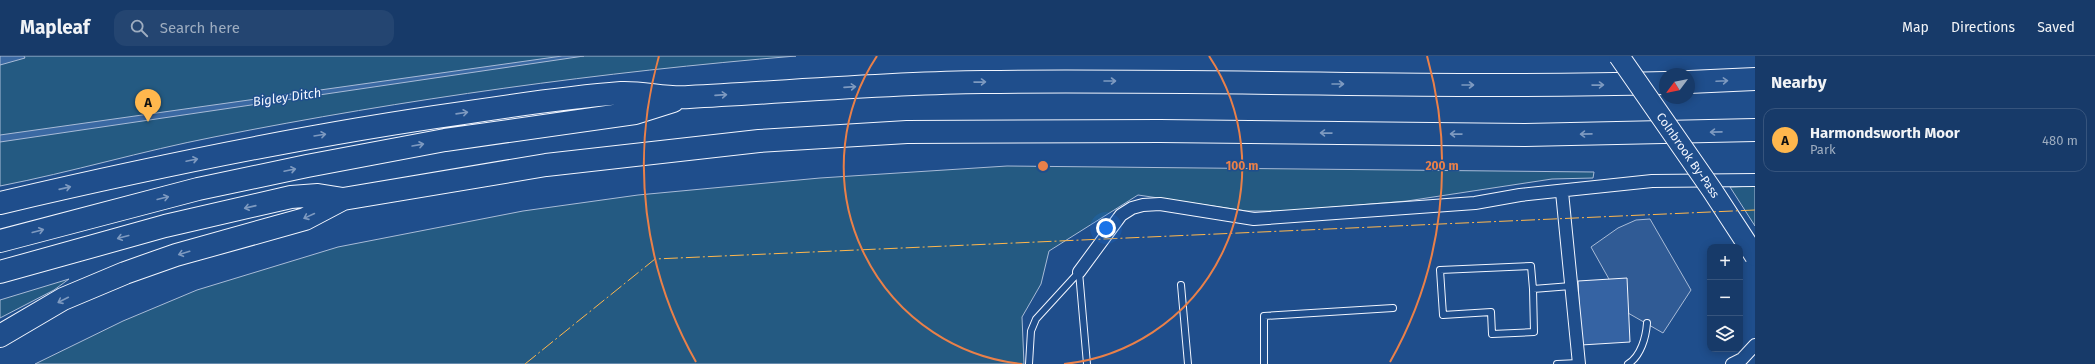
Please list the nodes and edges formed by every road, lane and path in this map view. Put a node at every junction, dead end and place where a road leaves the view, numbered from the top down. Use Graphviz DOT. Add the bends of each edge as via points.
graph roads {
  1 [pos="1619,56"];
  2 [pos="1755,79"];
  3 [pos="1695,82"];
  4 [pos="1659,83"];
  5 [pos="682,98"];
  6 [pos="1755,130"];
  7 [pos="1755,180"];
  8 [pos="1562,192"];
  9 [pos="343,199"];
  10 [pos="0,203"];
  11 [pos="0,241"];
  12 [pos="1755,256"];
  13 [pos="0,272"];
  14 [pos="1080,272"];
  15 [pos="1181,285"];
  16 [pos="1571,286"];
  17 [pos="1533,290"];
  18 [pos="1393,308"];
  19 [pos="1647,323"];
  20 [pos="0,336"];
  21 [pos="1755,345"];
  22 [pos="1755,361"];
  23 [pos="1737,362"];
  24 [pos="1030,364"];
  25 [pos="1087,364"];
  26 [pos="1188,364"];
  27 [pos="1264,364"];
  28 [pos="1557,364"];
  29 [pos="1579,364"];
  30 [pos="1628,364"];
  1 -- 12 [label="highway, Colnbrook By-Pass, bridge"];
  3 -- 2 [label="highway, one-way"];
  5 -- 4 [label="highway, one-way" via="896,84 981,82 1146,81 1441,85"];
  10 -- 5 [label="highway, one-way" via="207,157 422,118 626,93"];
  11 -- 5 [label="highway, one-way" via="198,189 307,166 445,140 635,114"];
  6 -- 9 [label="highway, one-way" via="1525,135 1160,131 907,132 759,142 546,165"];
  7 -- 8 [label="street" via="1652,181"];
  8 -- 14 [label="street" via="1520,195 1475,204 1254,219 1160,204 1144,205 1132,208 1122,215"];
  8 -- 16 [label="street"];
  9 -- 13 [label="highway, one-way" via="318,196 291,197 165,226"];
  9 -- 20 [label="highway, one-way" via="305,219 176,255 118,276 64,299"];
  14 -- 24 [label="lane" via="1036,319 1031,331"];
  14 -- 25 [label="lane"];
  15 -- 26 [label="lane"];
  16 -- 17 [label="lane"];
  16 -- 29 [label="street"];
  17 -- 17 [label="lane" via="1531,266 1440,270 1443,315 1491,312 1492,334 1534,332"];
  18 -- 27 [label="lane" via="1264,316"];
  19 -- 30 [label="lane" via="1642,347"];
  21 -- 23 [label="street"];
  22 -- 23 [label="street"];
  28 -- 29 [label="lane"];
}
